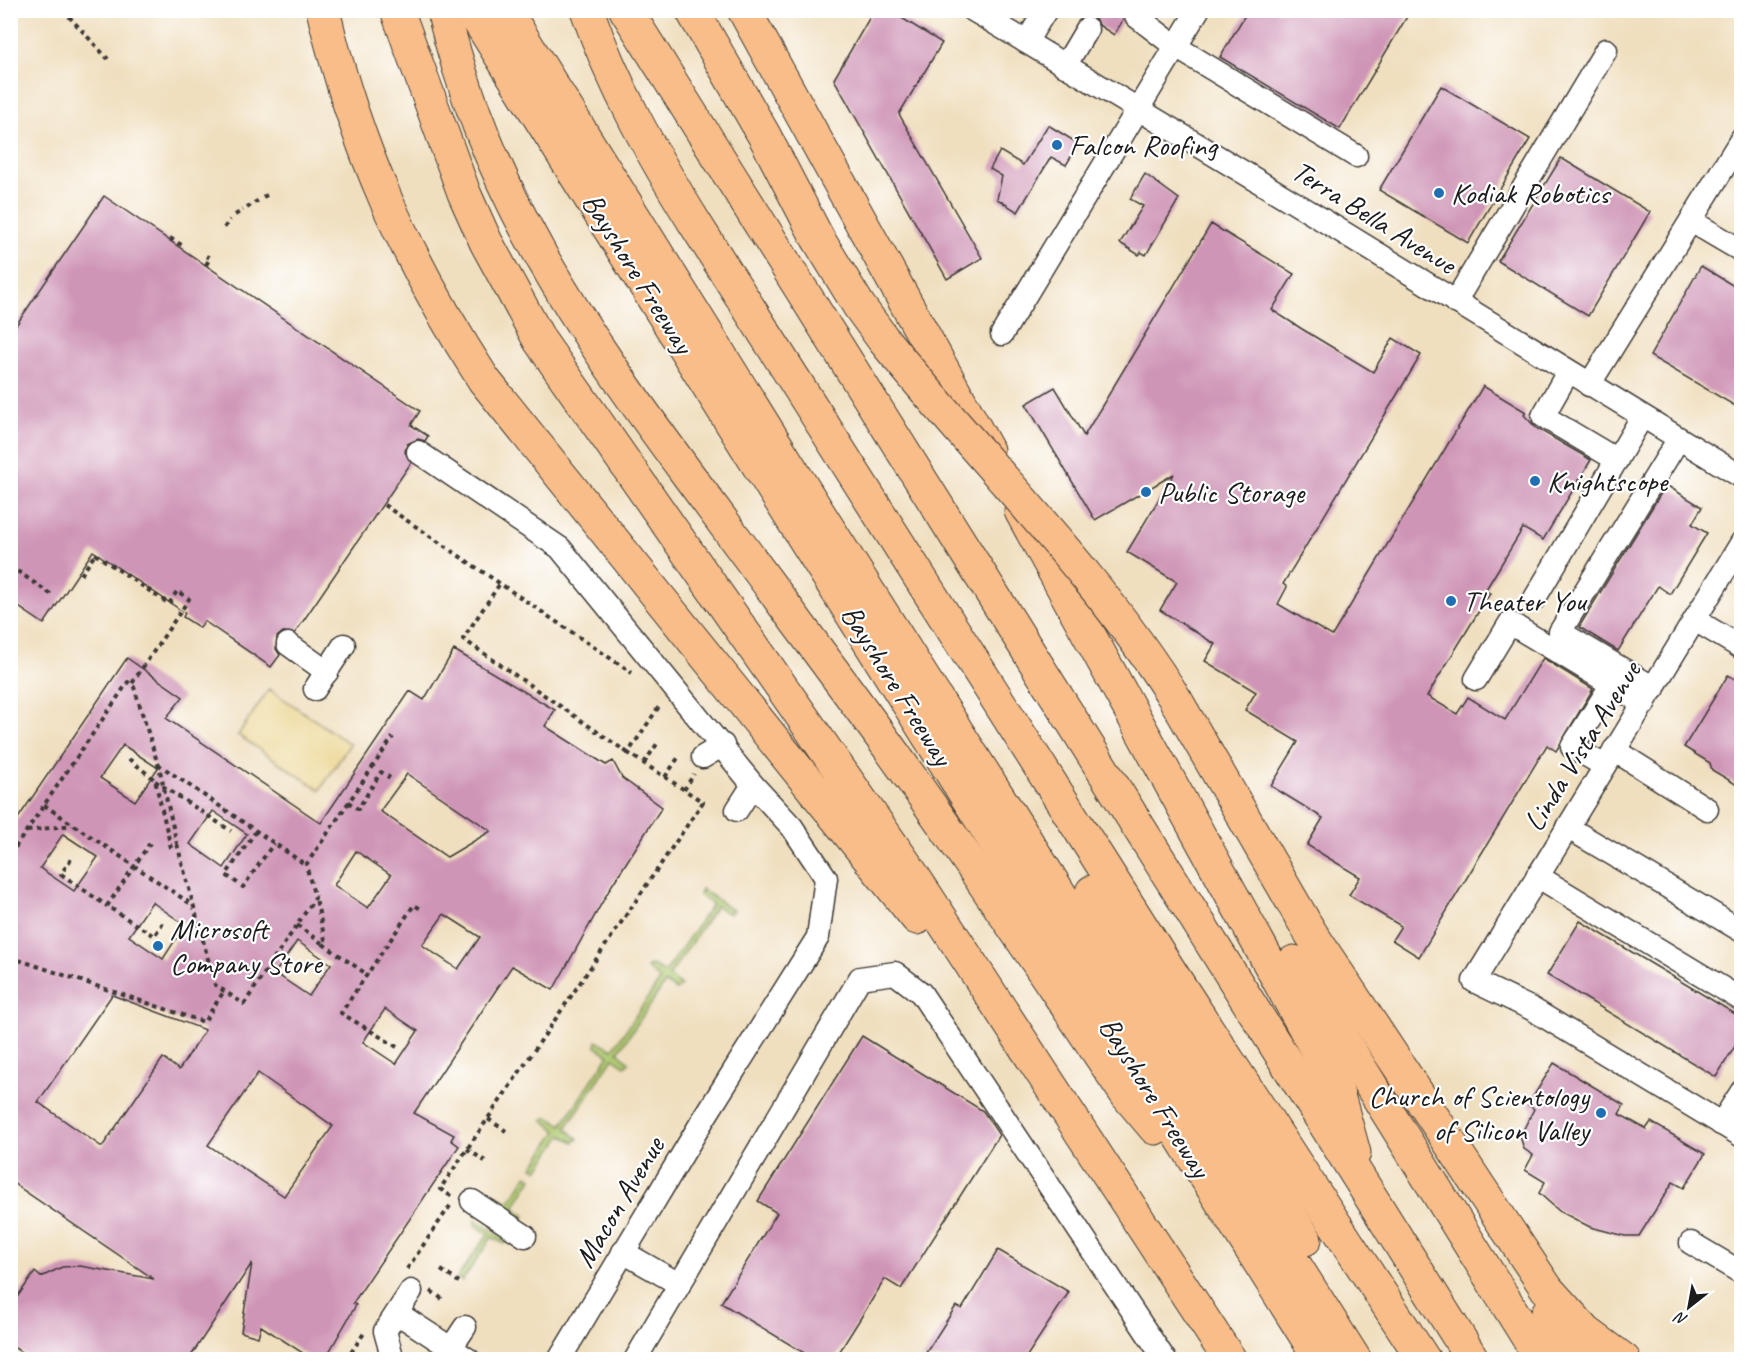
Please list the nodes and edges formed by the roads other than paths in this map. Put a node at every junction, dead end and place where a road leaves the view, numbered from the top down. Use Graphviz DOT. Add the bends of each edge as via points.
graph roads {
  1 [pos="323,10"];
  2 [pos="397,10"];
  3 [pos="443,10"];
  4 [pos="472,10"];
  5 [pos="505,10"];
  6 [pos="566,10"];
  7 [pos="587,10"];
  8 [pos="626,10"];
  9 [pos="692,10"];
  10 [pos="744,10"];
  11 [pos="973,10"];
  12 [pos="1046,10"];
  13 [pos="1139,10"];
  14 [pos="1198,10"];
  15 [pos="1087,29"];
  16 [pos="1026,42"];
  17 [pos="1176,47"];
  18 [pos="1606,50"];
  19 [pos="1065,66"];
  20 [pos="1138,110"];
  21 [pos="1742,138"];
  22 [pos="1356,156"];
  23 [pos="1691,221"];
  24 [pos="687,231"];
  25 [pos="1739,243"];
  26 [pos="1455,302"];
  27 [pos="1002,334"];
  28 [pos="1568,372"];
  29 [pos="1588,385"];
  30 [pos="1642,417"];
  31 [pos="1678,440"];
  32 [pos="418,452"];
  33 [pos="1617,460"];
  34 [pos="1742,477"];
  35 [pos="1742,542"];
  36 [pos="1041,547"];
  37 [pos="1535,598"];
  38 [pos="1695,620"];
  39 [pos="288,644"];
  40 [pos="344,645"];
  41 [pos="1742,648"];
  42 [pos="1476,679"];
  43 [pos="1612,684"];
  44 [pos="1649,696"];
  45 [pos="723,745"];
  46 [pos="1610,758"];
  47 [pos="700,764"];
  48 [pos="753,785"];
  49 [pos="1707,809"];
  50 [pos="737,810"];
  51 [pos="1567,827"];
  52 [pos="1537,876"];
  53 [pos="1742,931"];
  54 [pos="1742,1000"];
  55 [pos="1379,1038"];
  56 [pos="1742,1091"];
  57 [pos="1054,1092"];
  58 [pos="1721,1124"];
  59 [pos="1742,1136"];
  60 [pos="1363,1184"];
  61 [pos="472,1201"];
  62 [pos="1223,1207"];
  63 [pos="525,1236"];
  64 [pos="1691,1243"];
  65 [pos="623,1252"];
  66 [pos="1742,1273"];
  67 [pos="679,1284"];
  68 [pos="414,1285"];
  69 [pos="397,1313"];
  70 [pos="465,1327"];
  71 [pos="447,1353"];
  72 [pos="393,1359"];
  73 [pos="470,1359"];
  74 [pos="560,1359"];
  75 [pos="635,1359"];
  76 [pos="1165,1359"];
  77 [pos="1230,1359"];
  78 [pos="1322,1359"];
  79 [pos="1355,1359"];
  80 [pos="1377,1359"];
  81 [pos="1424,1359"];
  82 [pos="1473,1359"];
  83 [pos="1542,1359"];
  84 [pos="1578,1359"];
  85 [pos="1624,1359"];
  1 -- 57 [label="highway" via="344,90 379,188 426,286 484,380 835,813"];
  2 -- 57 [label="highway" via="464,193 540,342 910,870"];
  3 -- 62 [label="highway" via="480,132 515,211 567,303 632,399 925,798 1126,1095"];
  4 -- 62 [label="highway, Bayshore Freeway"];
  5 -- 79 [label="highway" via="820,517"];
  6 -- 24 [label="highway" via="619,136"];
  7 -- 24 [label="highway"];
  8 -- 60 [label="highway"];
  9 -- 55 [label="highway, bridge" via="853,298 883,339 1127,625 1176,702 1270,867"];
  10 -- 36 [label="highway"];
  11 -- 16 [label="street, Terra Bella Avenue"];
  12 -- 16 [label="street"];
  13 -- 17 [label="street" via="1136,16"];
  14 -- 17 [label="street"];
  15 -- 19 [label="street"];
  16 -- 19 [label="street, Terra Bella Avenue"];
  17 -- 20 [label="street"];
  17 -- 22 [label="street"];
  18 -- 26 [label="street"];
  19 -- 20 [label="street, Terra Bella Avenue"];
  20 -- 26 [label="street, Terra Bella Avenue"];
  20 -- 27 [label="street"];
  21 -- 23 [label="street"];
  23 -- 25 [label="street"];
  23 -- 29 [label="street"];
  24 -- 80 [label="highway"];
  24 -- 81 [label="highway"];
  26 -- 28 [label="street, Terra Bella Avenue"];
  28 -- 29 [label="street, Terra Bella Avenue"];
  28 -- 33 [label="street" via="1542,416"];
  29 -- 30 [label="street, Terra Bella Avenue"];
  30 -- 31 [label="street, Terra Bella Avenue"];
  30 -- 33 [label="street"];
  31 -- 34 [label="street, Terra Bella Avenue"];
  31 -- 44 [label="street" via="1560,632"];
  32 -- 45 [label="street, Macon Avenue" via="560,548"];
  33 -- 37 [label="street"];
  35 -- 38 [label="street, Linda Vista Avenue"];
  36 -- 60 [label="highway" via="1334,1081"];
  36 -- 83 [label="highway" via="1275,932"];
  38 -- 41 [label="street"];
  38 -- 44 [label="street, Linda Vista Avenue"];
  39 -- 40 [label="street" via="321,680"];
  42 -- 43 [label="street" via="1510,623"];
  43 -- 44 [label="street"];
  43 -- 46 [label="street" via="1572,747"];
  44 -- 46 [label="street, Linda Vista Avenue"];
  45 -- 47 [label="street"];
  45 -- 48 [label="street, Macon Avenue"];
  46 -- 49 [label="street"];
  46 -- 51 [label="street, Linda Vista Avenue"];
  48 -- 50 [label="street"];
  48 -- 65 [label="street, Macon Avenue" via="792,827 826,878 818,938"];
  51 -- 52 [label="street, Linda Vista Avenue"];
  51 -- 53 [label="street"];
  52 -- 54 [label="street"];
  52 -- 58 [label="street, Linda Vista Avenue" via="1474,981 1532,1009"];
  55 -- 84 [label="highway"];
  55 -- 85 [label="highway" via="1547,1289 1586,1332"];
  56 -- 58 [label="street"];
  57 -- 77 [label="highway"];
  58 -- 59 [label="street"];
  60 -- 82 [label="highway"];
  61 -- 63 [label="street"];
  62 -- 78 [label="highway, Bayshore Freeway"];
  64 -- 66 [label="street"];
  65 -- 67 [label="street"];
  65 -- 74 [label="street, Macon Avenue"];
  67 -- 75 [label="street"];
  67 -- 76 [label="street" via="860,978 895,973 921,993"];
  68 -- 69 [label="street"];
  69 -- 71 [label="street"];
  69 -- 72 [label="street" via="385,1331"];
  70 -- 71 [label="street"];
  71 -- 73 [label="street"];
}
